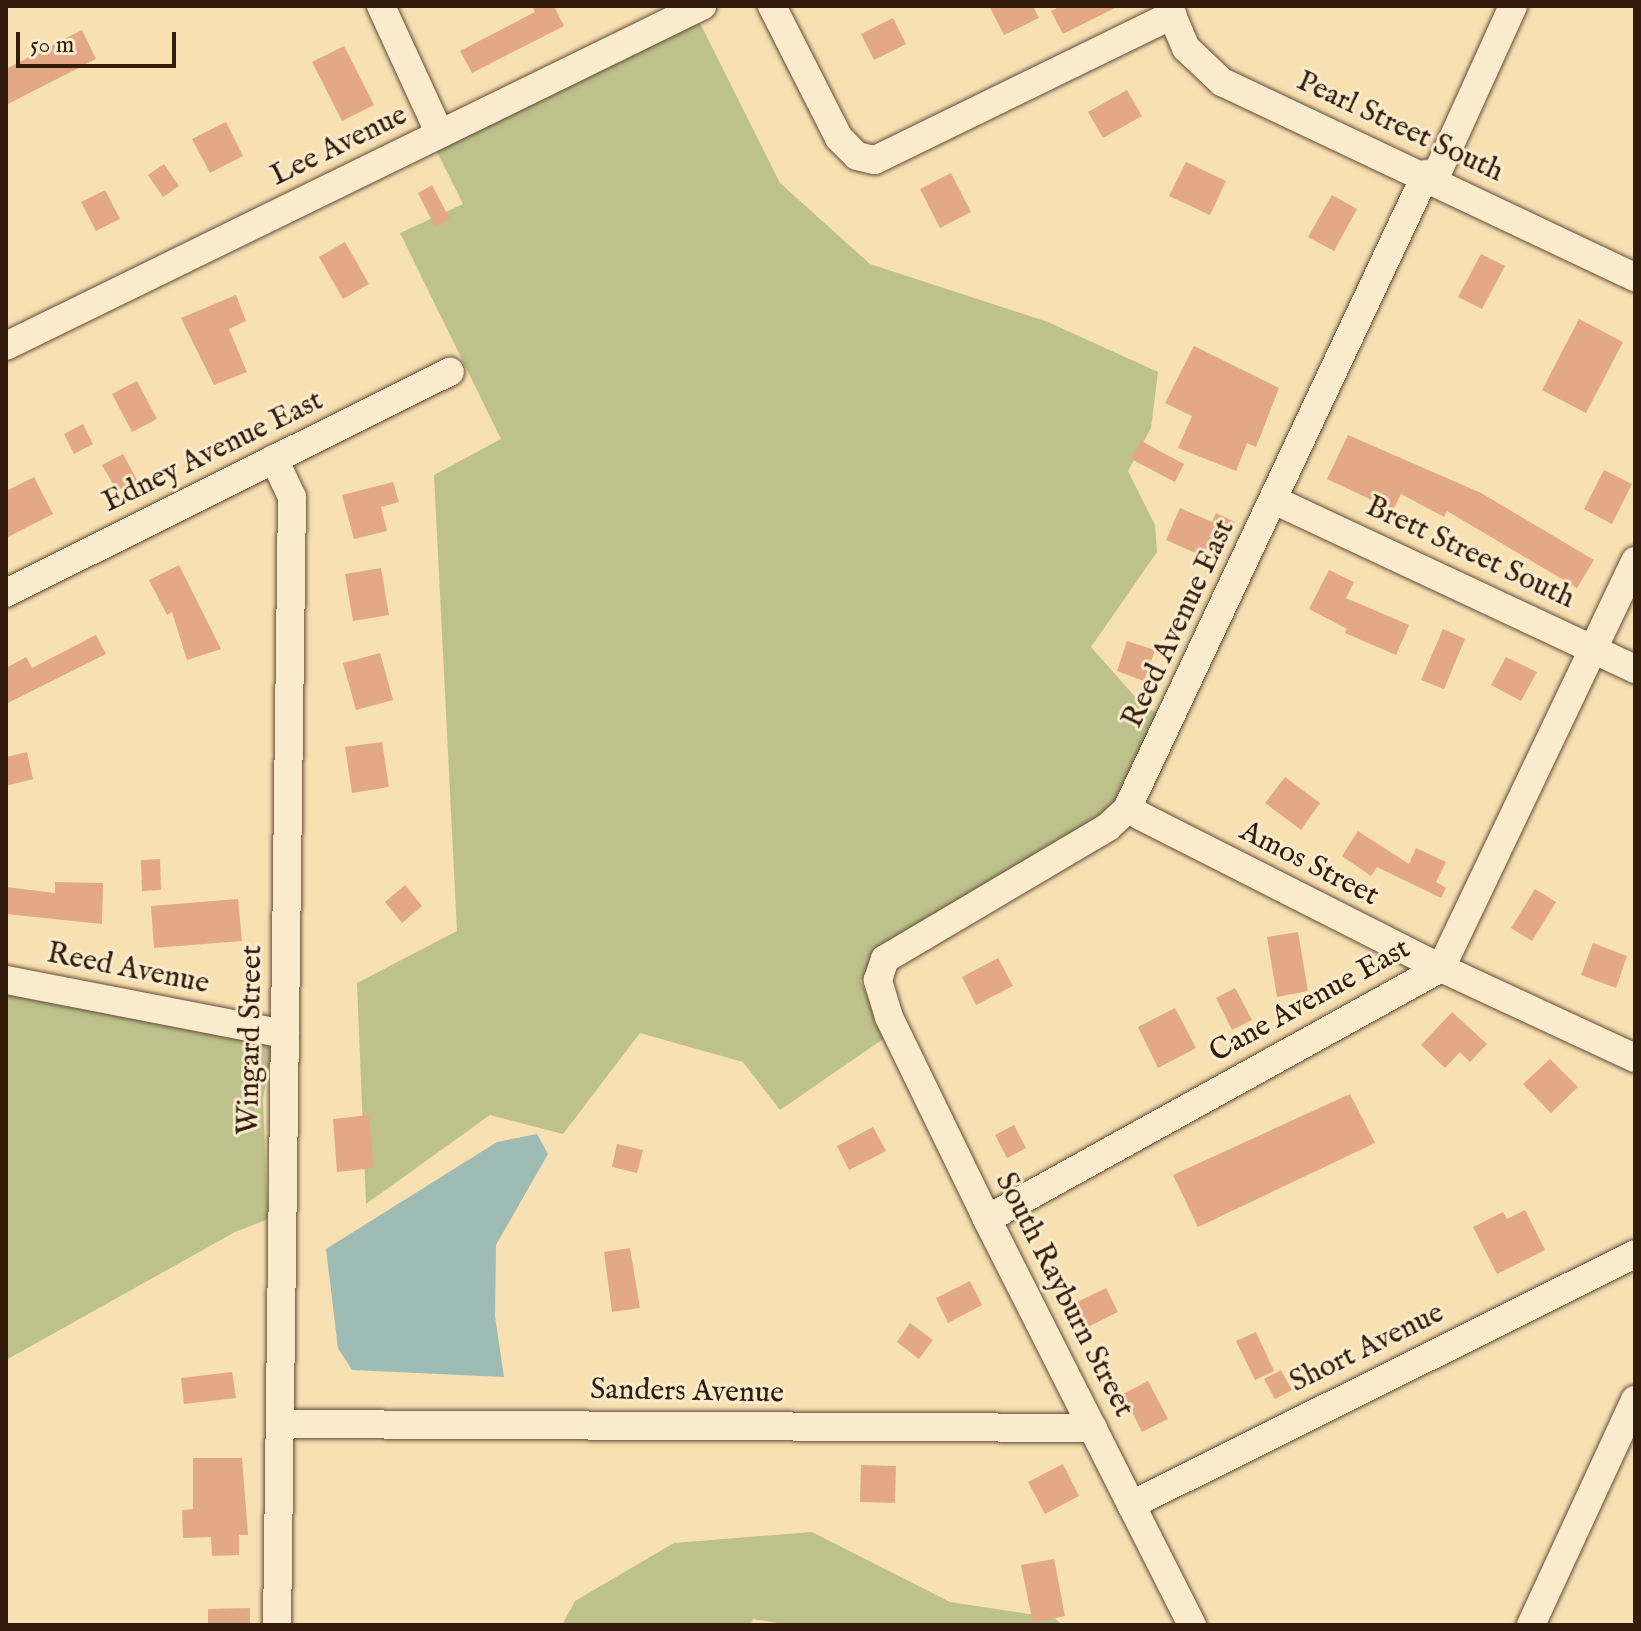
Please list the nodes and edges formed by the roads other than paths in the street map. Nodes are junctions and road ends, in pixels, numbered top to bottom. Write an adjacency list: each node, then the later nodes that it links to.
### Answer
1 (381, 6): 6 (street)
2 (702, 6): 6 (street, Lee Avenue)
3 (772, 6): 5 (street)
4 (1513, 6): 7 (street, Reed Avenue East)
5 (1172, 9): 7 (street, Pearl Street South)
6 (440, 134): 9 (street, Lee Avenue)
7 (1430, 176): 8 (street, Pearl Street South); 12 (street, Reed Avenue East)
8 (1635, 277)
9 (6, 346)
10 (450, 372): 11 (street, Edney Avenue East)
11 (274, 459): 14 (street, Edney Avenue East); 21 (street, Wingard Street)
12 (1274, 500): 15 (street, Brett Street South); 17 (street, Reed Avenue East)
13 (1635, 561): 15 (street, Cane Avenue East)
14 (6, 593)
15 (1592, 649): 16 (street, Brett Street South); 18 (street, Cane Avenue East)
16 (1635, 669)
17 (1127, 809): 18 (street, Amos Street); 20 (street, Reed Avenue East)
18 (1441, 968): 22 (street, Amos Street); 23 (street, Cane Avenue East)
19 (6, 980): 21 (street, Reed Avenue)
20 (880, 993): 23 (street, South Rayburn Street)
21 (285, 1034): 26 (street, Wingard Street)
22 (1635, 1058)
23 (987, 1219): 27 (street, South Rayburn Street)
24 (1635, 1254): 28 (street, Short Avenue)
25 (1635, 1400): 31 (street)
26 (280, 1424): 27 (street, Sanders Avenue); 29 (street, Wingard Street)
27 (1093, 1428): 28 (street, South Rayburn Street)
28 (1131, 1505): 30 (street, South Rayburn Street)
29 (277, 1625)
30 (1192, 1625)
31 (1531, 1625)

